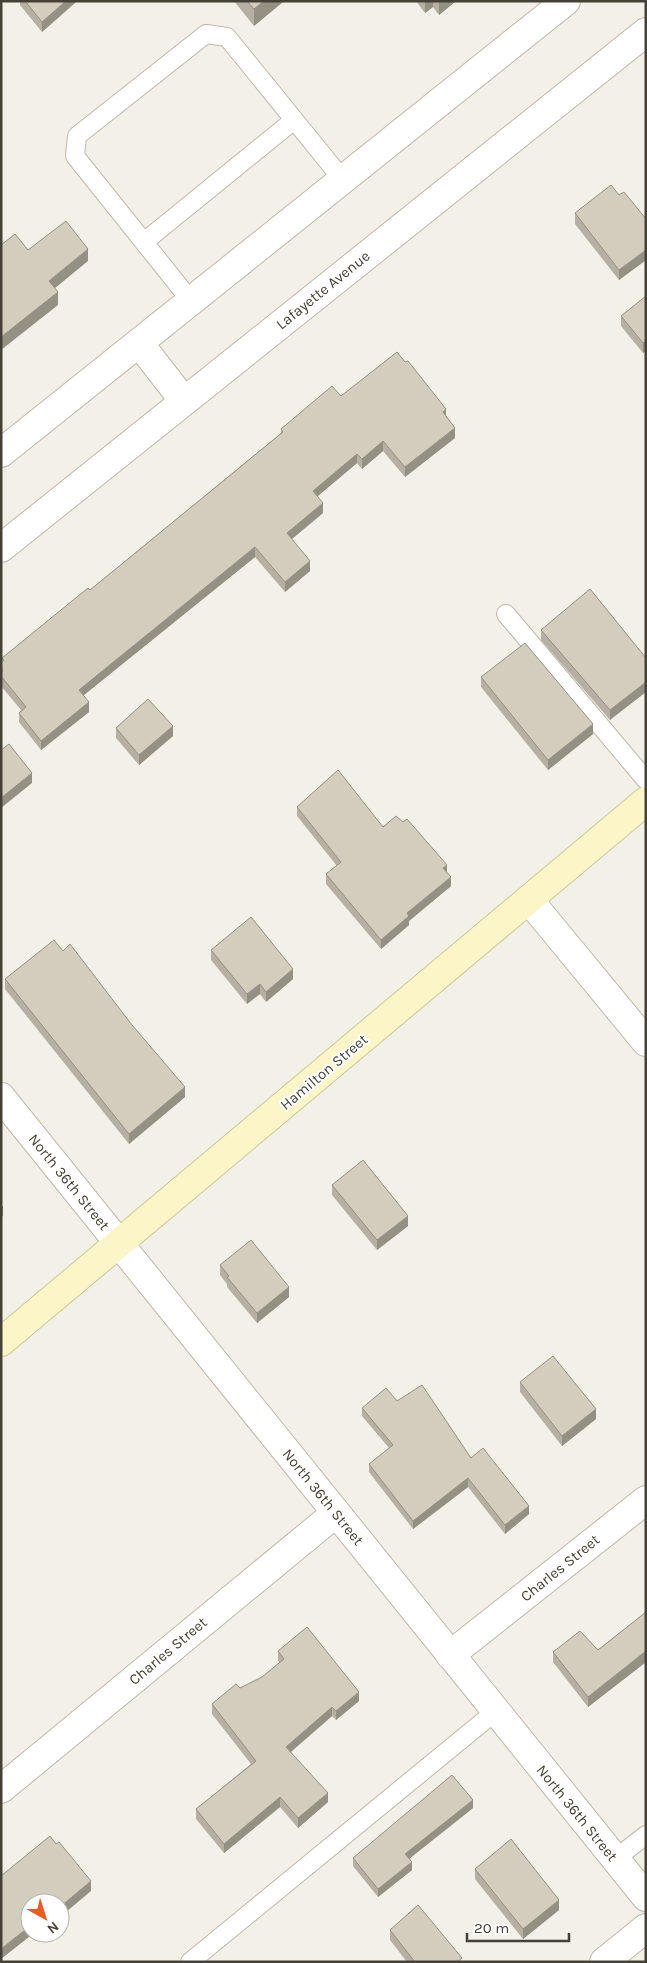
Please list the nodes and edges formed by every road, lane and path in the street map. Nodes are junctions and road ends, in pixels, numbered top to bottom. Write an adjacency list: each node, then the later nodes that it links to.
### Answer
1 (566, 1): 4 (street)
2 (646, 32): 8 (street, Lafayette Avenue)
3 (294, 120): 4 (lane); 5 (lane); 5 (lane)
4 (342, 180): 6 (street)
5 (144, 242): 6 (lane)
6 (191, 301): 7 (street)
7 (139, 343): 8 (street); 9 (street)
8 (184, 401): 10 (street, Lafayette Avenue)
9 (1, 453)
10 (1, 548)
11 (506, 614): 12 (lane)
12 (646, 780)
13 (646, 801): 14 (main road, Hamilton Street)
14 (529, 900): 15 (street); 17 (main road, Hamilton Street)
15 (646, 1042)
16 (1, 1097): 17 (street, North 36th Street)
17 (120, 1244): 18 (main road, Hamilton Street); 20 (street, North 36th Street)
18 (1, 1342)
19 (646, 1500): 21 (street, Charles Street)
20 (336, 1513): 21 (street, North 36th Street); 23 (street, Charles Street)
21 (450, 1655): 22 (street, North 36th Street)
22 (496, 1711): 25 (street, North 36th Street); 28 (lane)
23 (1, 1789)
24 (646, 1835): 25 (lane)
25 (615, 1860): 26 (street, North 36th Street)
26 (646, 1897)
27 (646, 1928): 29 (street)
28 (190, 1962)
29 (604, 1962)

